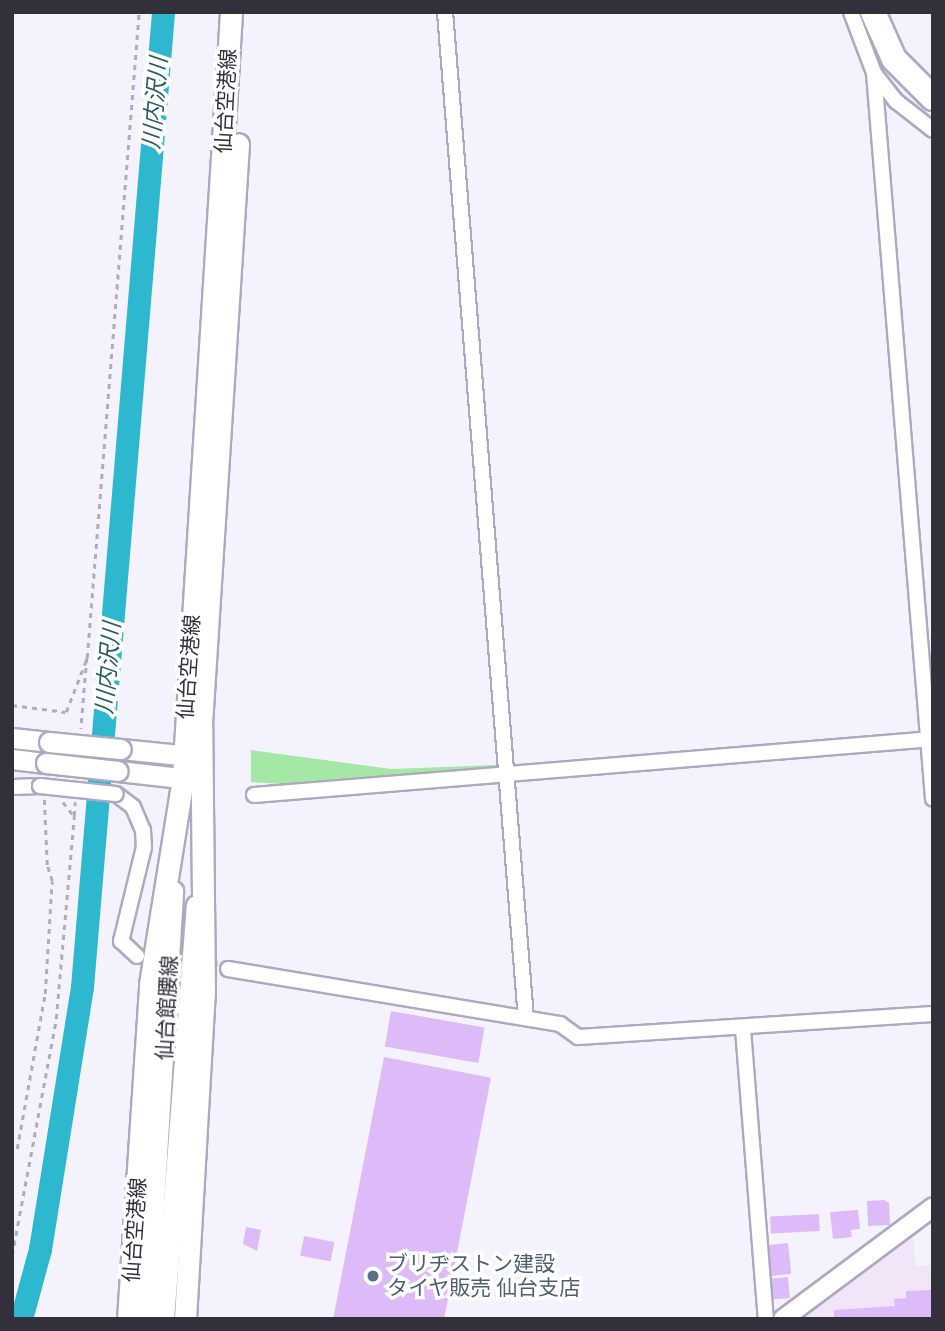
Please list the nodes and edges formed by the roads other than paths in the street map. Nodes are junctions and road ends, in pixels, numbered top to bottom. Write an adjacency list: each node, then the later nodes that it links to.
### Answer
1 (231, 12): 13 (main road, 仙台空港線)
2 (246, 12): 13 (main road, 仙台空港線)
3 (445, 12): 15 (street)
4 (851, 12): 7 (street)
5 (873, 12): 9 (highway)
6 (888, 12): 8 (highway)
7 (874, 73): 10 (street); 12 (street)
8 (933, 80)
9 (933, 98)
10 (933, 130)
11 (12, 738): 13 (main road, bridge)
12 (930, 740): 15 (street); 19 (street)
13 (192, 756): 16 (main road, 仙台空港線)
14 (12, 759): 16 (main road, bridge)
15 (506, 774): 18 (street); 25 (street)
16 (193, 779): 20 (main road, 仙台空港線); 21 (main road, 仙台空港線)
17 (12, 787): 22 (street, bridge)
18 (254, 795)
19 (933, 799)
20 (177, 823): 27 (main road, 仙台館腰線); 29 (main road, 仙台空港線)
21 (204, 825): 27 (main road, 仙台館腰線); 32 (main road, 仙台空港線)
22 (137, 956)
23 (228, 969): 25 (street)
24 (933, 1014): 26 (street)
25 (526, 1018): 26 (street)
26 (743, 1028): 33 (street)
27 (164, 1194): 30 (main road); 31 (main road)
28 (933, 1207): 34 (street)
29 (128, 1319)
30 (147, 1319)
31 (164, 1319)
32 (185, 1319)
33 (766, 1319)
34 (783, 1319)

